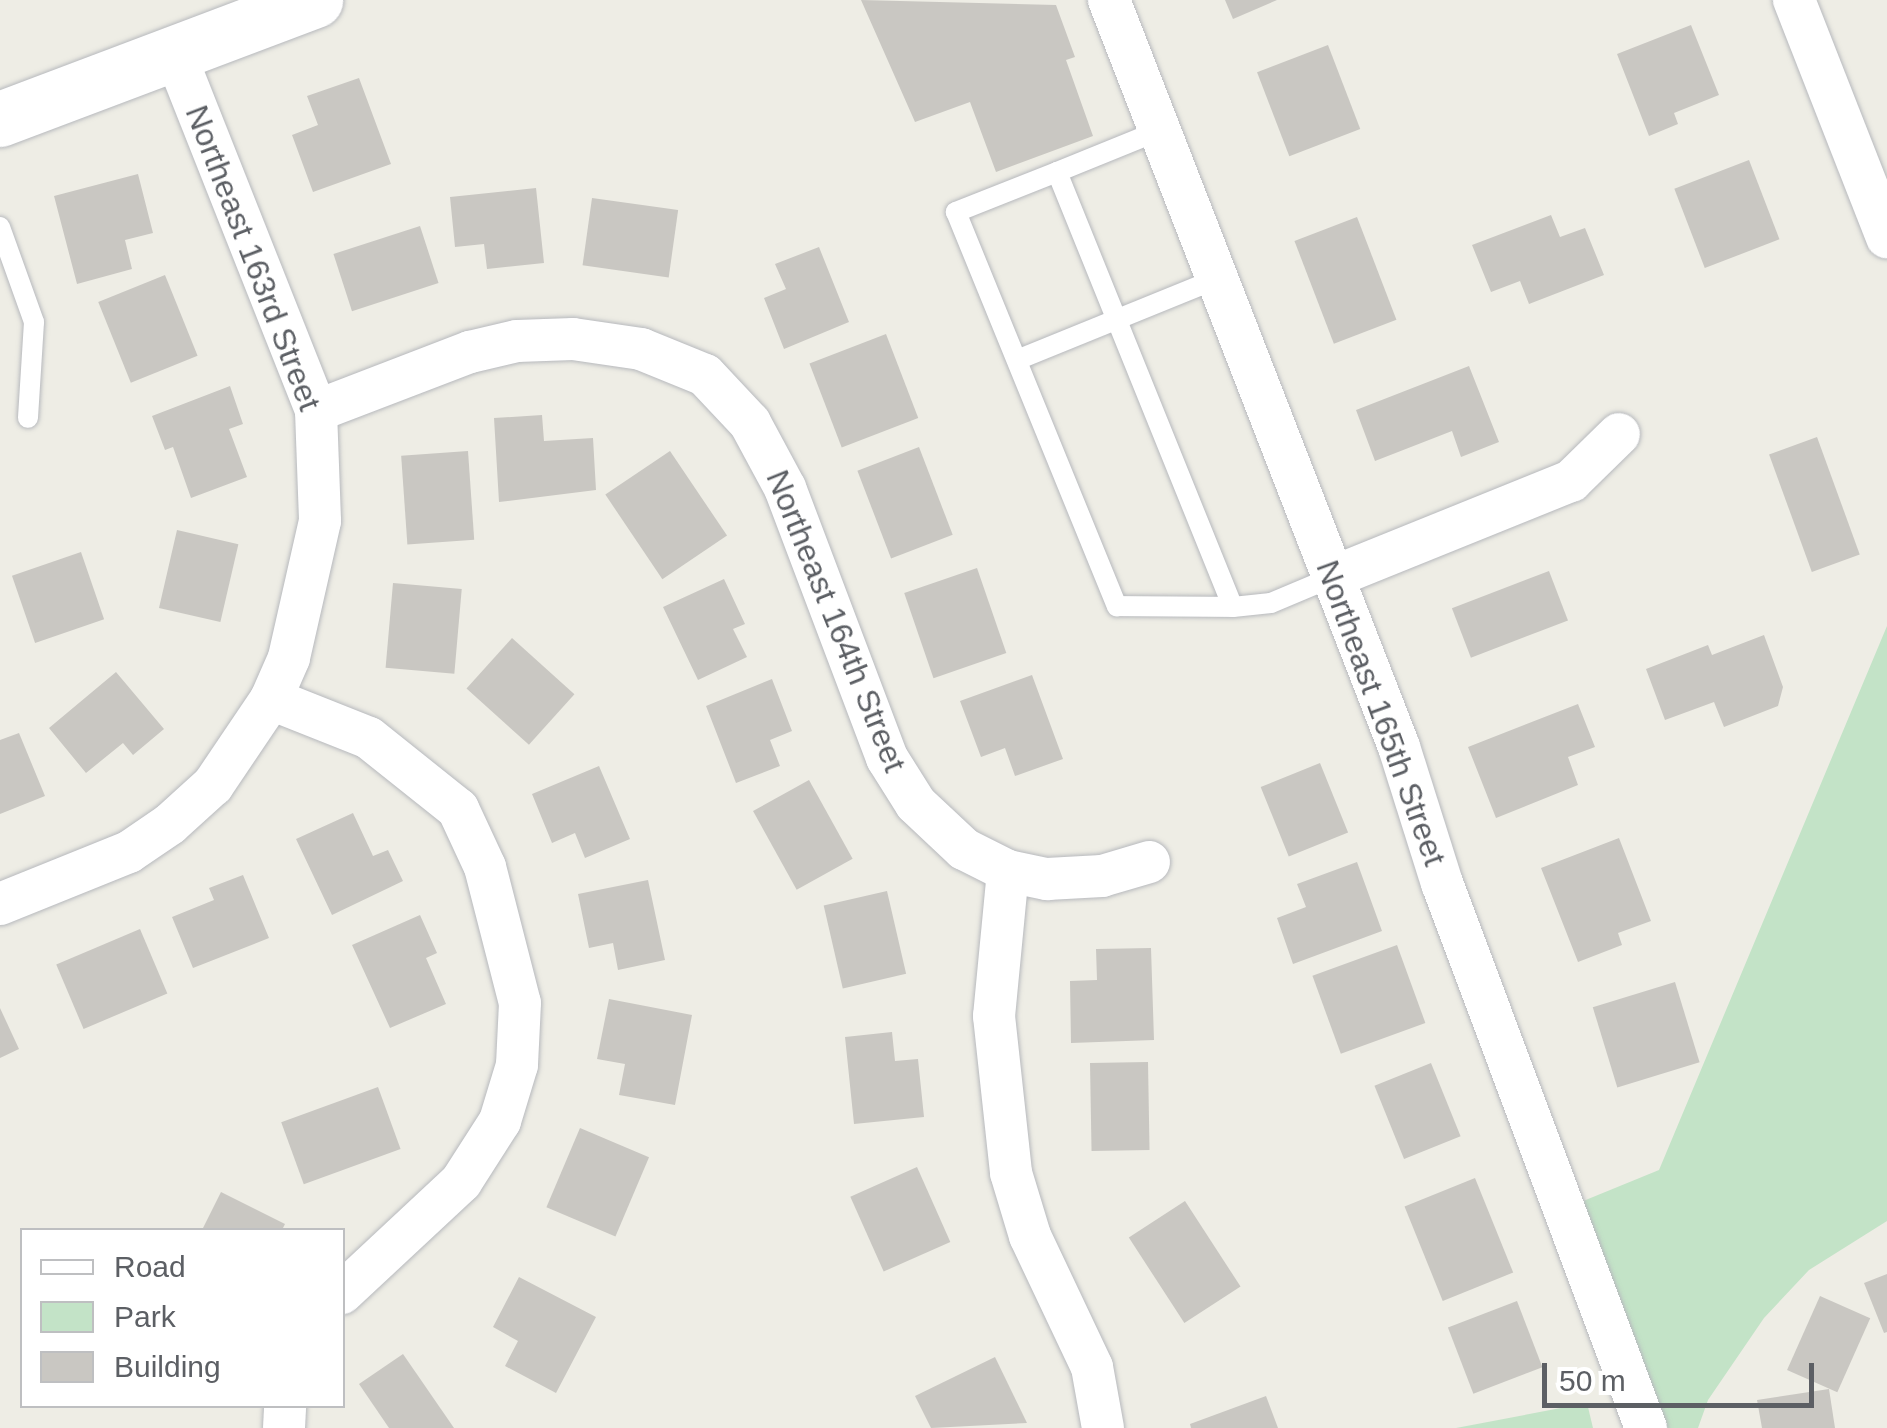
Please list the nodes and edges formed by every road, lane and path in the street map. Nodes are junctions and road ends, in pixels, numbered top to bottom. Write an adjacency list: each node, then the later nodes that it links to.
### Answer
1 (315, 0): 4 (main road)
2 (1109, 0): 6 (street, Northeast 165th Street)
3 (1794, 0): 9 (street)
4 (174, 54): 5 (main road); 13 (street, Northeast 163rd Street)
5 (0, 119)
6 (1158, 131): 7 (lane); 10 (street, Northeast 165th Street)
7 (1057, 172): 11 (lane); 12 (lane)
8 (0, 227): 14 (lane)
9 (1887, 237)
10 (1216, 280): 11 (lane); 16 (street, Northeast 165th Street)
11 (1117, 321): 12 (lane); 17 (lane)
12 (1017, 360): 17 (lane)
13 (316, 412): 18 (street, Northeast 163rd Street); 20 (street, Northeast 164th Street)
14 (28, 418)
15 (1619, 434): 16 (street)
16 (1333, 577): 17 (lane); 24 (street, Northeast 165th Street)
17 (1233, 607)
18 (270, 699): 21 (street, Northeast 163rd Street); 22 (street)
19 (1149, 862): 20 (street, Northeast 164th Street)
20 (1008, 871): 23 (street)
21 (0, 904)
22 (345, 1290)
23 (1103, 1428)
24 (1646, 1428)

